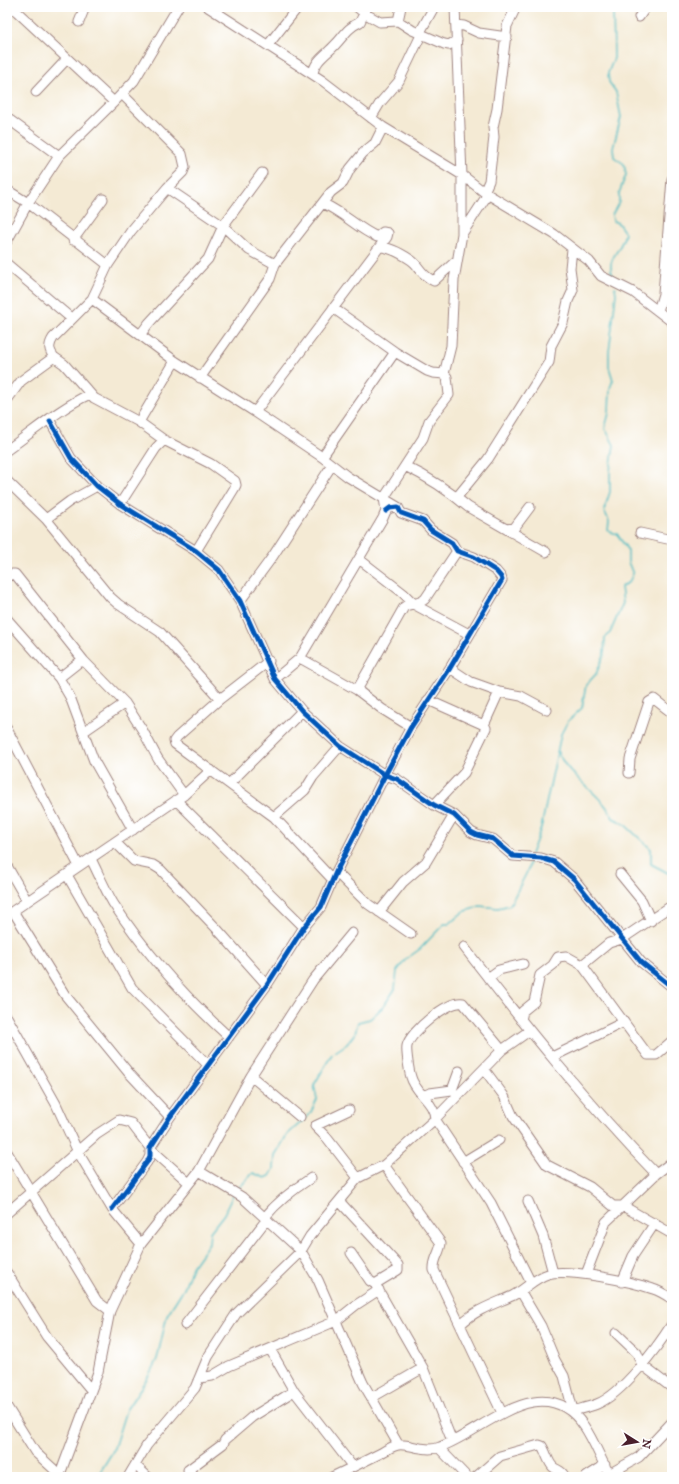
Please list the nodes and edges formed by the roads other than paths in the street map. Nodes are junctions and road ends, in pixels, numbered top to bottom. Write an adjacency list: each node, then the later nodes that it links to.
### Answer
1 (85, 7): 15 (street)
2 (178, 7): 24 (street)
3 (208, 7): 12 (street)
4 (298, 7): 20 (street)
5 (401, 7): 14 (street)
6 (434, 7): 17 (street)
7 (455, 7): 16 (street)
8 (516, 7): 18 (street)
9 (646, 7): 13 (street)
10 (17, 9): 21 (street)
11 (362, 9): 14 (street); 22 (street)
12 (216, 10): 20 (street)
13 (640, 17)
14 (398, 21): 17 (street)
15 (79, 22)
16 (456, 25): 18 (street); 19 (street)
17 (420, 34): 19 (street); 27 (street)
18 (507, 37): 35 (street)
19 (457, 40): 31 (street)
20 (268, 45): 22 (street)
21 (67, 58): 23 (street); 25 (street)
22 (313, 74): 27 (street)
23 (36, 92)
24 (122, 94): 25 (street); 33 (street)
25 (114, 102): 29 (street)
26 (7, 118): 29 (street)
27 (371, 118): 28 (street)
28 (383, 127): 31 (street); 39 (street)
29 (59, 156): 38 (street)
30 (262, 173): 40 (street)
31 (462, 175): 35 (street); 41 (street)
32 (672, 179): 36 (street)
33 (167, 188): 40 (street); 49 (street)
34 (7, 190): 38 (street)
35 (486, 193): 41 (street); 45 (street)
36 (671, 198): 50 (street)
37 (103, 199): 42 (street)
38 (28, 203): 42 (street); 43 (street)
39 (324, 204): 44 (street); 48 (street)
40 (223, 226): 48 (street); 57 (street)
41 (462, 234): 46 (street)
42 (73, 240): 49 (street)
43 (7, 242)
44 (380, 247): 46 (street); 53 (street)
45 (572, 249): 54 (street); 75 (street)
46 (457, 260): 61 (street)
47 (7, 264): 55 (street)
48 (275, 264): 62 (street)
49 (108, 265): 51 (street)
50 (663, 294): 52 (street); 54 (street)
51 (92, 299): 55 (street); 57 (street)
52 (672, 300)
53 (333, 308): 58 (street); 65 (street)
54 (658, 311): 56 (street)
55 (72, 319): 59 (street)
56 (672, 322)
57 (140, 335): 60 (street)
58 (396, 352): 61 (street); 70 (street)
59 (54, 357): 63 (street); 64 (street)
60 (175, 361): 62 (street); 67 (street)
61 (444, 374): 72 (street)
62 (200, 378): 65 (street)
63 (90, 394): 66 (street); 67 (street)
64 (7, 400)
65 (255, 412): 70 (street)
66 (50, 421): 69 (street); 74 (street)
67 (139, 422): 68 (street)
68 (164, 440): 77 (street); 85 (street)
69 (7, 450)
70 (322, 457): 71 (street)
71 (332, 465): 76 (street); 90 (street)
72 (405, 466): 75 (street); 76 (street)
73 (7, 481): 81 (street)
74 (97, 486): 77 (street); 81 (street)
75 (457, 497): 82 (street)
76 (384, 498): 78 (street); 80 (street)
77 (120, 504): 85 (street)
78 (398, 506): 80 (street); 86 (street)
79 (530, 507): 82 (street)
80 (386, 511): 88 (street)
81 (46, 519): 102 (street)
82 (507, 529): 87 (street)
83 (640, 533): 84 (street)
84 (672, 540)
85 (196, 551): 90 (street)
86 (456, 551): 91 (street); 93 (street)
87 (546, 552)
88 (359, 559): 91 (street); 94 (street)
89 (7, 577): 95 (street)
90 (240, 601): 96 (street)
91 (415, 605): 93 (street); 100 (street)
92 (7, 619): 98 (street)
93 (469, 634): 97 (street)
94 (300, 658): 99 (street); 100 (street)
95 (80, 660): 98 (street); 104 (street)
96 (268, 661): 99 (street); 102 (street)
97 (450, 668): 101 (street); 103 (street)
98 (59, 678): 111 (street)
99 (275, 679): 106 (street)
100 (357, 690): 109 (street)
101 (499, 692): 105 (street); 108 (street)
102 (220, 699): 113 (street)
103 (428, 700): 108 (street); 109 (street)
104 (125, 703): 111 (street); 117 (street)
105 (547, 710)
106 (302, 711): 112 (street); 116 (street)
107 (672, 713): 114 (street)
108 (484, 725): 118 (street)
109 (411, 727): 115 (street)
110 (7, 729): 125 (street)
111 (83, 732): 121 (street)
112 (340, 746): 115 (street); 120 (street)
113 (211, 770): 116 (street); 117 (street)
114 (629, 773)
115 (385, 775): 118 (street); 128 (street)
116 (230, 783): 120 (street)
117 (180, 798): 121 (street); 134 (street)
118 (434, 805): 119 (street)
119 (454, 815): 131 (street); 137 (street)
120 (274, 817): 128 (street)
121 (133, 830): 122 (street)
122 (116, 842): 123 (street); 143 (street)
123 (91, 859): 125 (street); 149 (street)
124 (7, 866): 129 (street)
125 (79, 866): 127 (street)
126 (620, 874): 133 (street)
127 (67, 875): 129 (street); 153 (street)
128 (335, 876): 131 (street); 134 (street)
129 (27, 901): 132 (street)
130 (668, 908): 133 (street)
131 (379, 912): 136 (street)
132 (10, 913): 159 (street)
133 (651, 921): 137 (street)
134 (304, 927): 143 (street)
135 (352, 932): 156 (street)
136 (411, 934)
137 (622, 939): 140 (street); 141 (street)
138 (464, 947): 142 (street)
139 (523, 964): 142 (street)
140 (582, 965): 146 (street); 147 (street)
141 (668, 976): 144 (street)
142 (488, 978): 146 (street)
143 (267, 985): 149 (street)
144 (672, 986)
145 (7, 1017): 165 (street)
146 (521, 1020): 148 (street)
147 (624, 1022): 150 (street); 152 (street)
148 (529, 1031): 151 (street); 152 (street)
149 (229, 1037): 153 (street)
150 (672, 1041)
151 (502, 1050): 154 (street); 157 (street)
152 (552, 1057): 170 (street)
153 (208, 1065): 159 (street)
154 (484, 1069): 161 (street); 177 (street)
155 (459, 1071): 157 (street)
156 (251, 1076): 160 (street); 169 (street)
157 (423, 1096): 161 (street)
158 (349, 1110): 172 (street)
159 (170, 1117): 163 (street)
160 (300, 1118)
161 (435, 1118): 166 (street); 168 (street)
162 (499, 1140): 166 (street)
163 (150, 1148): 165 (street); 173 (street); 178 (street)
164 (7, 1152): 174 (street)
165 (78, 1152): 174 (street); 178 (street)
166 (463, 1162): 190 (street)
167 (672, 1162): 170 (street)
168 (384, 1165): 172 (street); 196 (street)
169 (199, 1171): 173 (street); 180 (street)
170 (656, 1174): 177 (street)
171 (311, 1178): 180 (street)
172 (358, 1178): 176 (street)
173 (189, 1183): 183 (street)
174 (30, 1193): 179 (street); 194 (street)
175 (528, 1201): 187 (street)
176 (340, 1202): 184 (street); 191 (street)
177 (623, 1206): 181 (street); 188 (street)
178 (112, 1209): 183 (street)
179 (7, 1214)
180 (266, 1218): 184 (street); 198 (street)
181 (655, 1223): 182 (street); 189 (street)
182 (672, 1234)
183 (140, 1244): 194 (street)
184 (300, 1251): 195 (street); 203 (street)
185 (351, 1253): 191 (street)
186 (7, 1273): 205 (street)
187 (553, 1273): 188 (street); 190 (street)
188 (586, 1274): 189 (street)
189 (622, 1282): 193 (street)
190 (531, 1283): 192 (street)
191 (377, 1287): 195 (street); 202 (street)
192 (521, 1292): 196 (street); 210 (street)
193 (672, 1299)
194 (110, 1311): 205 (street)
195 (336, 1321): 200 (street); 207 (street)
196 (461, 1324): 209 (street)
197 (672, 1324): 201 (street)
198 (185, 1325)
199 (616, 1333): 201 (street)
200 (270, 1349): 203 (street); 206 (street)
201 (642, 1365): 204 (street); 210 (street)
202 (423, 1368): 207 (street); 212 (street)
203 (200, 1378): 215 (street)
204 (672, 1388)
205 (91, 1390): 218 (street)
206 (294, 1391): 216 (street); 221 (street)
207 (371, 1398): 213 (street)
208 (7, 1407): 218 (street)
209 (502, 1413): 210 (street); 212 (street)
210 (573, 1413): 217 (street)
211 (672, 1422): 217 (street)
212 (452, 1441): 214 (street)
213 (398, 1444): 214 (street); 216 (street)
214 (439, 1448): 223 (street)
215 (135, 1465): 219 (street); 220 (street)
216 (353, 1467): 222 (street)
217 (608, 1472): 226 (street)
218 (59, 1476)
219 (128, 1477)
220 (148, 1477)
221 (194, 1477)
222 (332, 1477)
223 (467, 1477)
224 (476, 1477): 225 (street)
225 (565, 1477)
226 (586, 1477)

